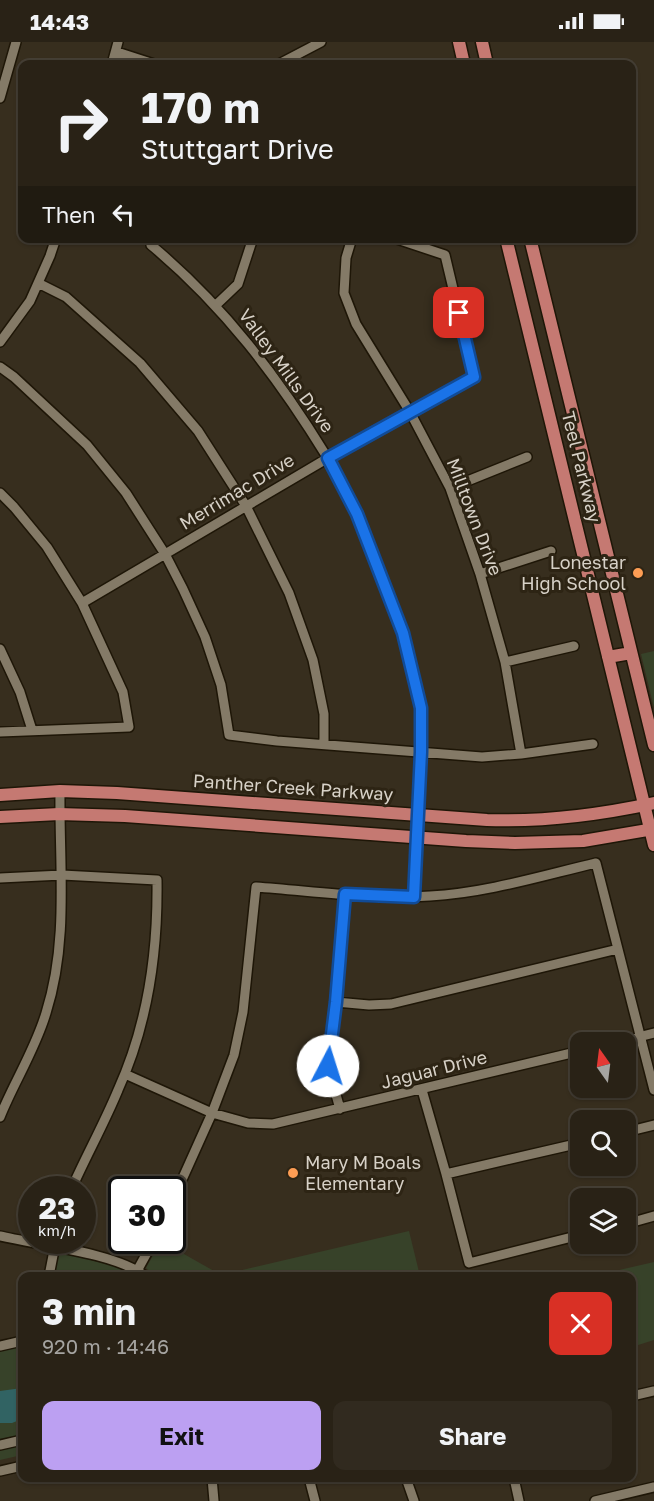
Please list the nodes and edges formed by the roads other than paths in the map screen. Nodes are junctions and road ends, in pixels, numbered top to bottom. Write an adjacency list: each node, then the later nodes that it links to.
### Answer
1 (16, 42): 10 (street)
2 (321, 42): 7 (street)
3 (459, 42): 8 (main road)
4 (482, 42): 9 (main road)
5 (117, 47): 6 (street)
6 (145, 60)
7 (287, 60)
8 (463, 60)
9 (486, 60)
10 (0, 98)
11 (54, 243): 18 (street)
12 (153, 243): 19 (street, Valley Mills Drive)
13 (251, 243): 19 (street)
14 (350, 243): 22 (street, Milltown Drive)
15 (409, 243): 22 (street, Merrimac Drive)
16 (507, 243): 29 (main road, Teel Parkway)
17 (531, 243): 27 (main road, Teel Parkway)
18 (39, 283): 20 (street); 28 (street)
19 (216, 305): 24 (street, Valley Mills Drive)
20 (0, 342)
21 (0, 367): 31 (street)
22 (410, 412): 24 (street, Merrimac Drive); 25 (street, Milltown Drive)
23 (527, 457): 25 (street)
24 (328, 458): 28 (street, Merrimac Drive); 44 (street, Valley Mills Drive)
25 (450, 488): 32 (street, Milltown Drive)
26 (0, 493): 33 (street)
27 (594, 503): 29 (main road); 36 (main road, Teel Parkway)
28 (246, 506): 31 (street, Merrimac Drive); 41 (street)
29 (572, 509): 37 (main road, Teel Parkway)
30 (551, 551): 32 (street)
31 (165, 554): 33 (street, Merrimac Drive); 41 (street)
32 (480, 574): 38 (street, Milltown Drive)
33 (82, 603): 39 (street)
34 (574, 646): 38 (street)
35 (0, 649): 39 (street)
36 (631, 652): 37 (main road); 43 (main road, Teel Parkway)
37 (608, 657): 48 (main road, Teel Parkway)
38 (505, 662): 45 (street, Milltown Drive)
39 (32, 730): 40 (street)
40 (0, 732)
41 (324, 744): 44 (street)
42 (593, 744): 45 (street)
43 (654, 745)
44 (421, 752): 45 (street); 50 (street, Valley Mills Drive)
45 (521, 754)
46 (60, 791): 47 (main road, Panther Creek Parkway); 49 (street); 50 (main road, Panther Creek Parkway)
47 (0, 795)
48 (649, 804): 50 (main road, Panther Creek Parkway); 52 (main road, Teel Parkway)
49 (59, 814): 51 (main road); 53 (main road); 55 (street)
50 (417, 815): 53 (street, Valley Mills Drive)
51 (0, 817)
52 (652, 829): 53 (main road); 54 (main road, Teel Parkway)
53 (416, 838): 58 (street, Valley Mills Drive)
54 (654, 845)
55 (62, 875): 56 (street); 65 (street); 70 (street)
56 (0, 878)
57 (345, 894): 58 (street); 60 (street); 69 (street)
58 (414, 897): 59 (street)
59 (618, 950): 60 (street); 62 (street)
60 (336, 1002): 68 (street)
61 (654, 1033): 62 (street)
62 (640, 1037): 63 (street); 67 (street)
63 (636, 1038)
64 (570, 1054): 66 (street, Jaguar Drive)
65 (125, 1074): 69 (street, Jaguar Drive); 75 (street)
66 (422, 1090): 68 (street, Jaguar Drive); 74 (street)
67 (654, 1090)
68 (340, 1109): 69 (street, Jaguar Drive)
69 (212, 1113): 76 (street)
70 (0, 1117)
71 (654, 1125): 72 (street)
72 (636, 1130)
73 (570, 1145): 74 (street)
74 (446, 1174): 80 (street)
75 (78, 1176)
76 (184, 1176)
77 (654, 1216): 78 (street)
78 (636, 1221)
79 (0, 1236): 81 (street)
80 (570, 1238)
81 (18, 1239)
82 (54, 1254): 85 (street)
83 (90, 1254): 86 (street)
84 (149, 1254): 87 (street)
85 (50, 1272)
86 (137, 1272)
87 (142, 1272)
88 (18, 1342): 89 (street)
89 (0, 1346)
90 (654, 1391): 91 (street)
91 (636, 1395)
92 (18, 1441): 93 (street)
93 (0, 1445)
94 (18, 1467): 95 (street)
95 (0, 1471)
96 (212, 1482): 101 (street)
97 (310, 1482): 102 (street)
98 (407, 1482): 103 (street)
99 (515, 1482): 104 (street)
100 (654, 1487): 105 (street)
101 (214, 1501)
102 (315, 1501)
103 (414, 1501)
104 (519, 1501)
105 (595, 1501)

